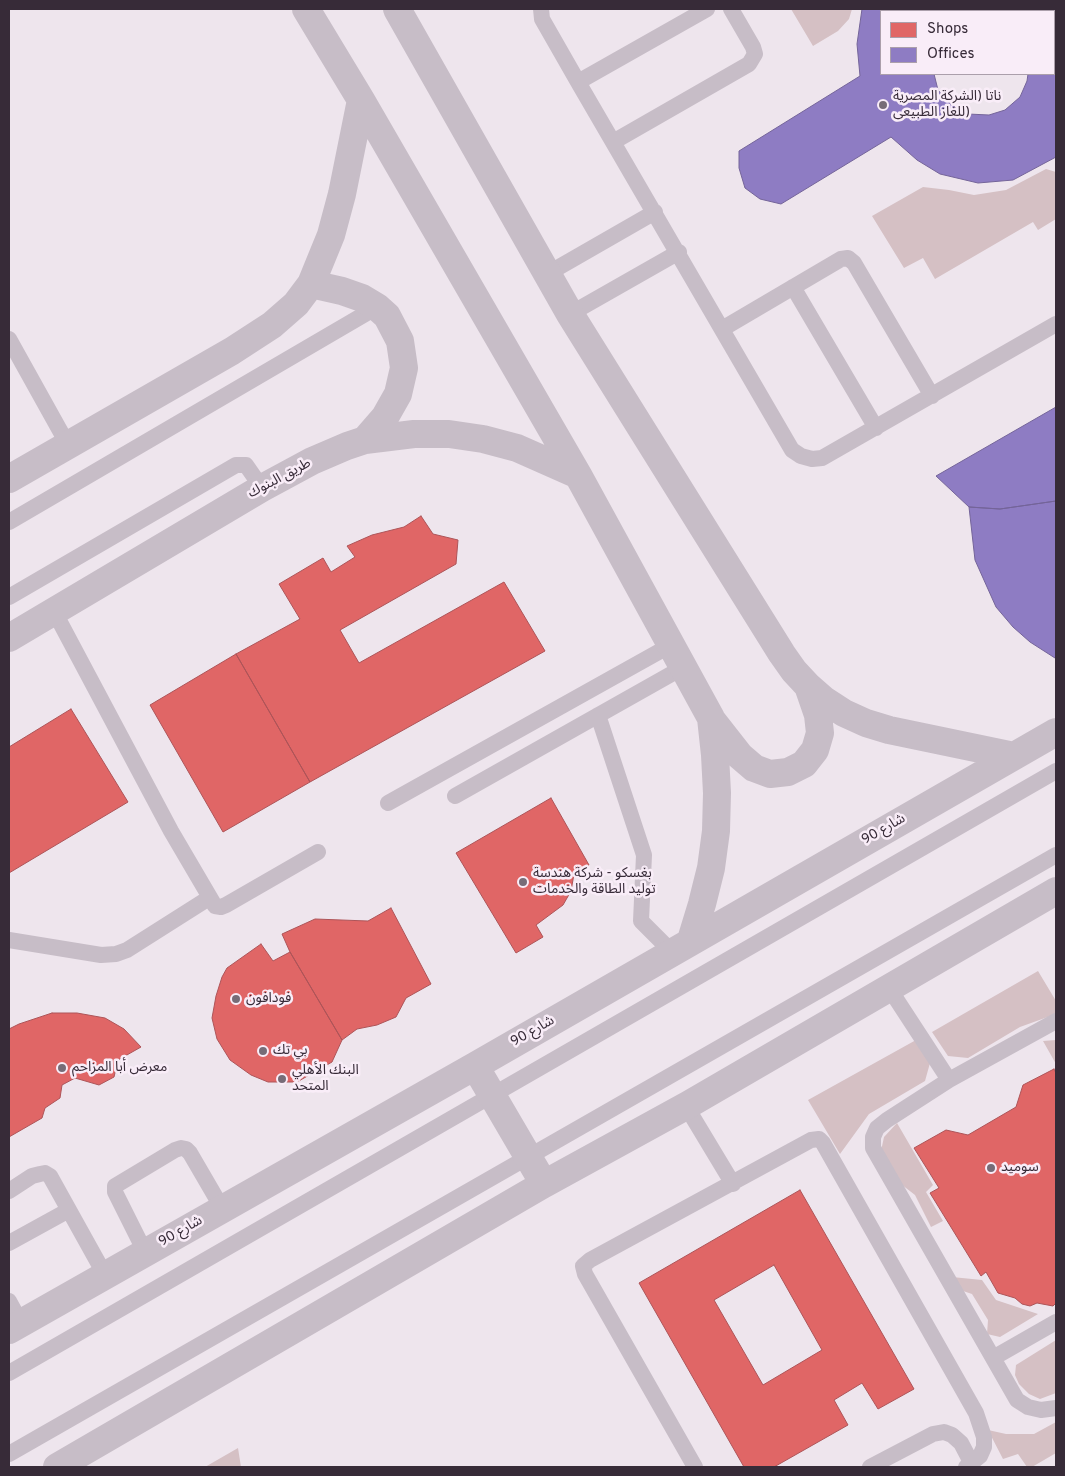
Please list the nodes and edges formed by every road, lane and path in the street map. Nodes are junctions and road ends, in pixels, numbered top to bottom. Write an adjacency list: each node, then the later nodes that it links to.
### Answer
1 (306, 9): 7 (street)
2 (397, 9): 11 (street)
3 (541, 9): 6 (lane)
4 (707, 9): 6 (lane)
5 (731, 9): 8 (lane)
6 (578, 82): 8 (lane)
7 (361, 100): 12 (street); 23 (street)
8 (613, 142): 9 (lane)
9 (655, 212): 10 (lane); 11 (lane)
10 (678, 252): 15 (lane); 17 (lane)
11 (547, 274): 15 (street)
12 (311, 284): 14 (street); 22 (street)
13 (793, 287): 17 (lane); 19 (lane); 20 (lane)
14 (377, 307): 21 (street); 26 (lane)
15 (570, 314): 31 (street)
16 (1056, 324): 19 (lane)
17 (722, 329): 20 (lane)
18 (9, 339): 22 (lane)
19 (932, 396): 20 (lane)
20 (876, 428)
21 (366, 440): 23 (street, طريق البنوك); 25 (street, طريق البنوك)
22 (68, 445): 24 (street)
23 (578, 475): 30 (street)
24 (9, 479)
25 (262, 488): 27 (lane); 28 (street, طريق البنوك)
26 (9, 522)
27 (9, 597)
28 (54, 611): 29 (street, طريق البنوك); 42 (lane)
29 (9, 638)
30 (676, 656): 32 (lane); 33 (street); 38 (lane)
31 (808, 686): 33 (street); 35 (street)
32 (598, 715): 37 (lane); 44 (lane)
33 (710, 718): 44 (street)
34 (1056, 732): 35 (street, شارع 90)
35 (1014, 756): 44 (street, شارع 90)
36 (1056, 771): 49 (lane)
37 (455, 796)
38 (388, 803)
39 (318, 852): 42 (lane)
40 (1056, 855): 51 (lane)
41 (1056, 891): 45 (street)
42 (209, 898): 43 (lane)
43 (9, 940)
44 (681, 946): 47 (street, شارع 90)
45 (889, 988): 48 (lane); 50 (street)
46 (1056, 1021): 48 (lane)
47 (474, 1066): 49 (street); 55 (street, شارع 90)
48 (949, 1080): 62 (lane)
49 (492, 1095): 51 (street); 63 (lane)
50 (686, 1106): 52 (street); 53 (lane)
51 (528, 1157): 52 (street); 65 (lane)
52 (544, 1184): 67 (street)
53 (733, 1184): 66 (lane); 68 (lane)
54 (9, 1191): 56 (lane)
55 (222, 1208): 58 (street, شارع 90); 58 (lane)
56 (69, 1210): 57 (lane); 59 (lane)
57 (9, 1243)
58 (145, 1252): 59 (street, شارع 90)
59 (105, 1275): 60 (street, شارع 90)
60 (13, 1318)
61 (1056, 1322): 62 (lane)
62 (993, 1358): 64 (lane)
63 (9, 1373)
64 (1056, 1408)
65 (9, 1454)
66 (969, 1465): 69 (lane)
67 (57, 1467)
68 (695, 1467)
69 (870, 1467)

